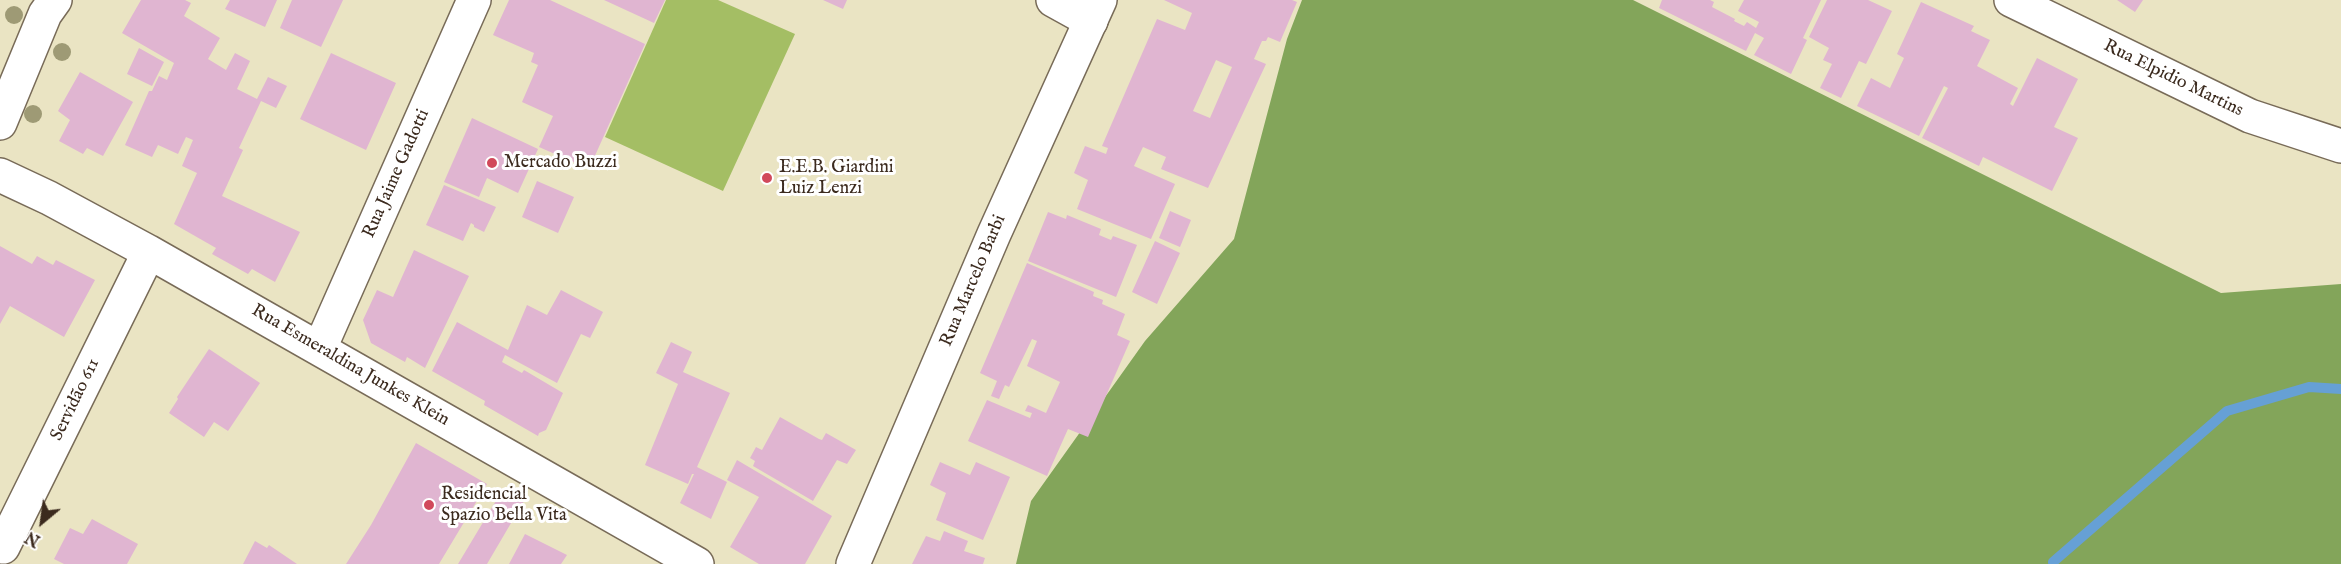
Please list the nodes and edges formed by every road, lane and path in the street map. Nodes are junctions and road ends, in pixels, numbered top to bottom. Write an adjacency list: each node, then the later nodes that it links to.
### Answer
1 (55, 0): 6 (street)
2 (474, 0): 10 (street, Rua Jaime Gadotti)
3 (1053, 0): 5 (street)
4 (2011, 0): 7 (street, Rua Elpidio Martins)
5 (1095, 10): 13 (street, Rua Marcelo Barbi)
6 (0, 123)
7 (2341, 146)
8 (0, 175): 9 (street, Rua Esmeraldina Junkes Klein)
9 (149, 252): 10 (street, Rua Esmeraldina Junkes Klein); 11 (street, Servidão 611)
10 (320, 348): 12 (street, Rua Esmeraldina Junkes Klein)
11 (3, 548)
12 (697, 564)
13 (853, 564)

